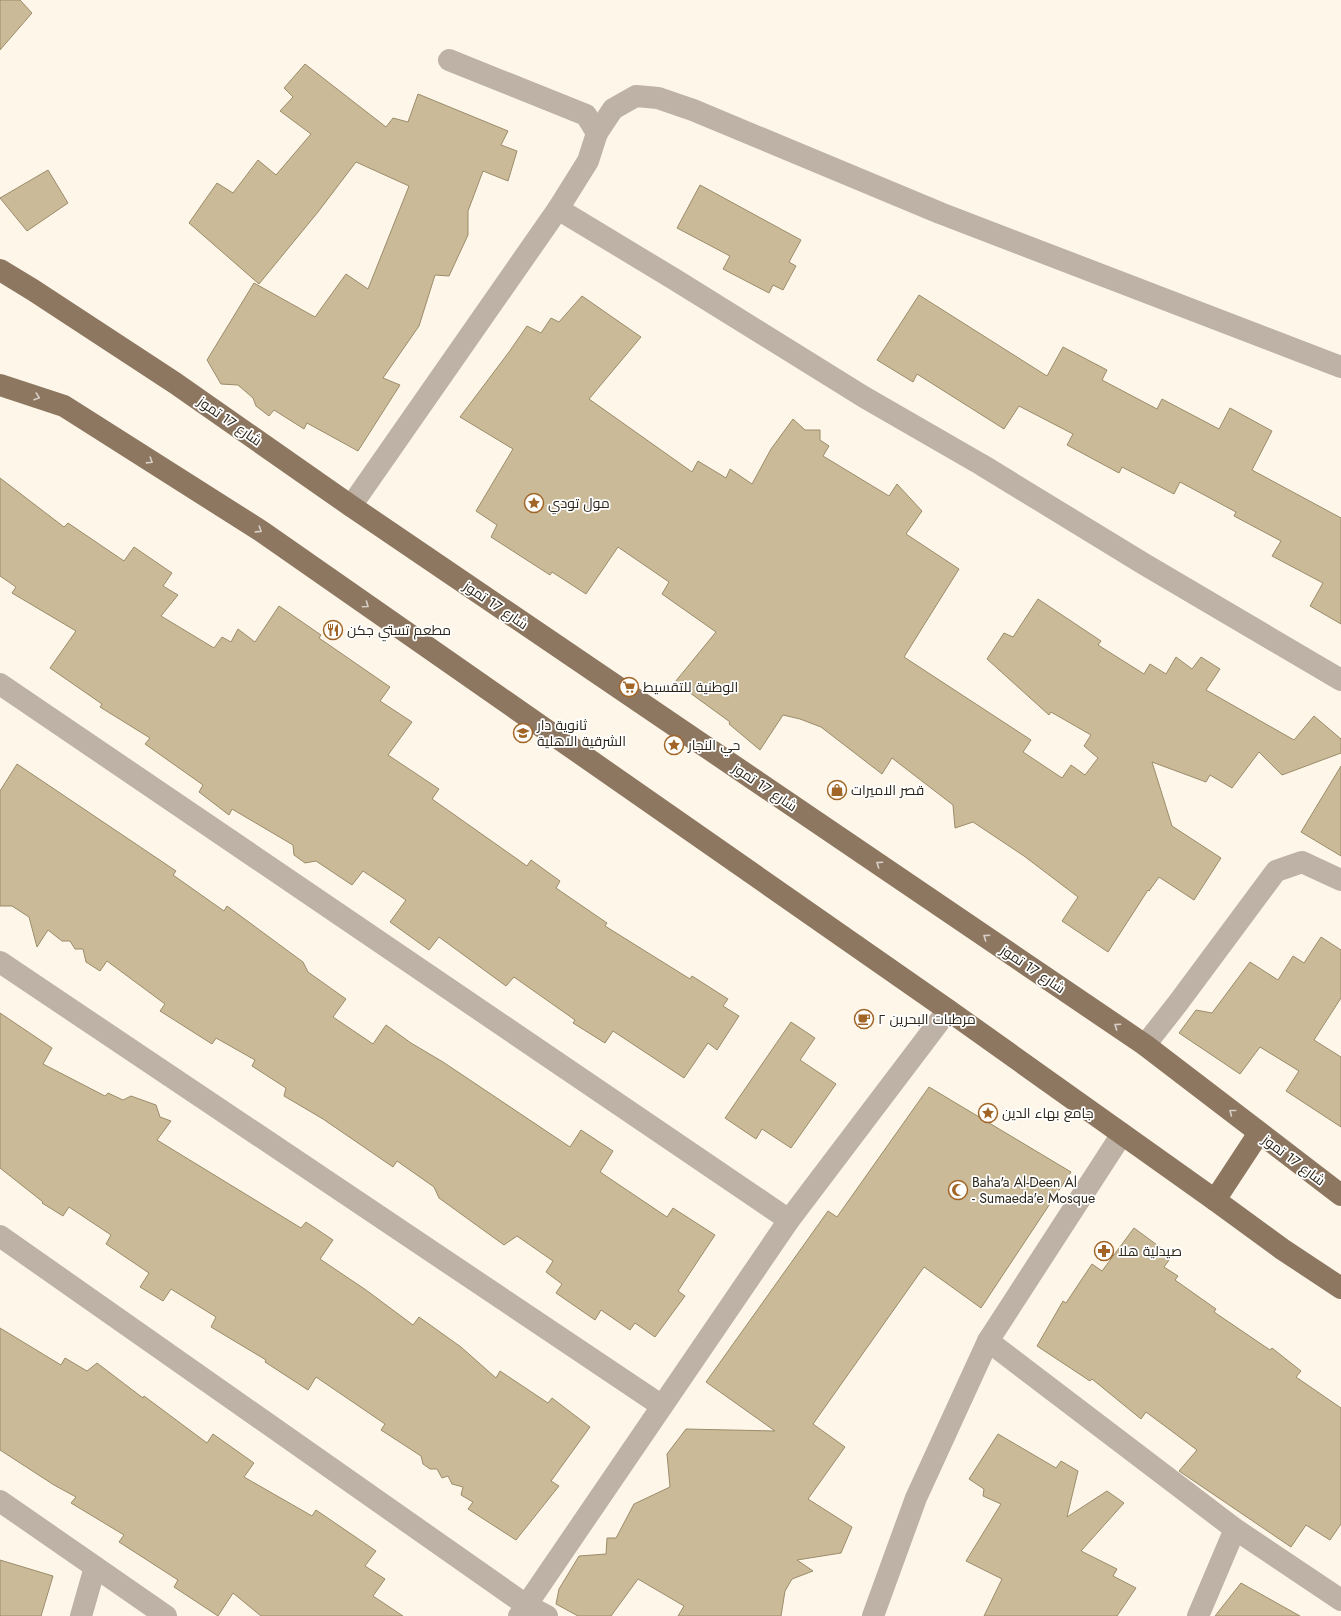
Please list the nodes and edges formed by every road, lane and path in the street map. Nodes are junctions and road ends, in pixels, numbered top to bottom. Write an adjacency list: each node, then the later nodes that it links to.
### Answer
1 (449, 60): 2 (street)
2 (597, 133): 3 (street); 5 (street)
3 (558, 209): 7 (street); 8 (street)
4 (0, 270): 7 (main road, شارع 17 تموز)
5 (1341, 367)
6 (0, 385): 12 (main road, one-way to 12)
7 (351, 506): 13 (main road, شارع 17 تموز, one-way to 7)
8 (1341, 680)
9 (0, 684): 18 (street)
10 (1341, 880): 13 (street)
11 (0, 962): 22 (street)
12 (948, 1010): 15 (main road); 18 (street)
13 (1145, 1045): 14 (main road, شارع 17 تموز, one-way to 13)
14 (1259, 1133): 16 (main road, شارع 17 تموز); 17 (main road)
15 (1122, 1134): 17 (main road); 21 (street)
16 (1341, 1195)
17 (1216, 1200): 20 (main road)
18 (789, 1220): 22 (street)
19 (0, 1236): 27 (street)
20 (1341, 1288)
21 (988, 1341): 24 (street); 31 (street)
22 (662, 1406): 27 (street)
23 (0, 1501): 25 (street)
24 (1235, 1529): 26 (street); 32 (street)
25 (95, 1567): 28 (street); 29 (street)
26 (1341, 1600)
27 (523, 1610): 30 (street)
28 (82, 1616)
29 (166, 1616)
30 (546, 1616)
31 (872, 1616)
32 (1198, 1616)

